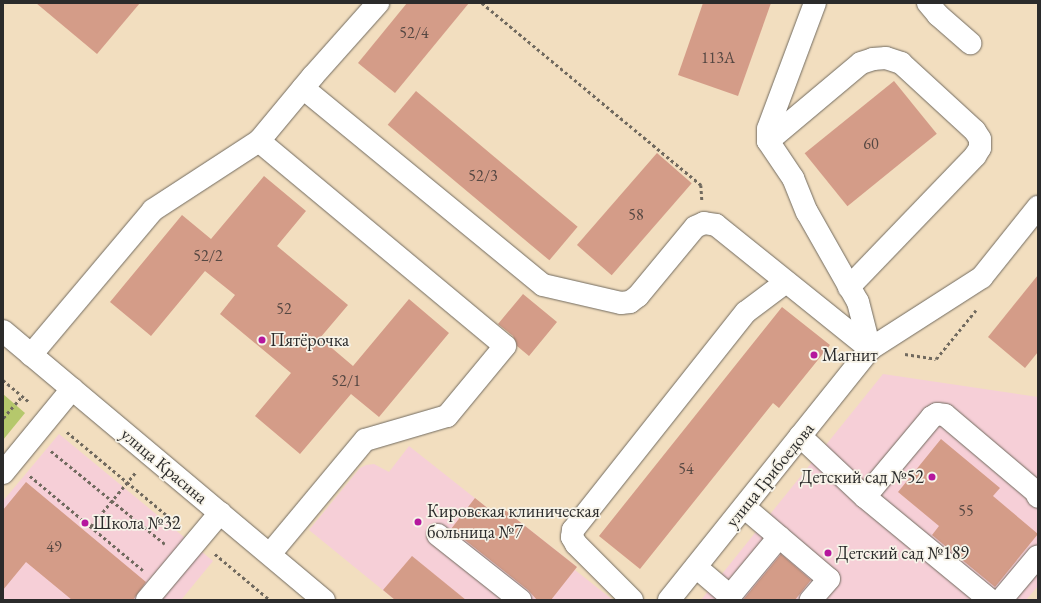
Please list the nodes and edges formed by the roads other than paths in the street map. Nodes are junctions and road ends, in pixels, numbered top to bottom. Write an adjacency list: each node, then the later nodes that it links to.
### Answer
1 (378, 3): 5 (street)
2 (815, 3): 7 (street)
3 (928, 3): 4 (street)
4 (970, 43)
5 (303, 88): 6 (street); 9 (street)
6 (259, 141): 13 (street); 23 (street)
7 (768, 141): 10 (street); 10 (street)
8 (1038, 207): 12 (street, улица Грибоедова)
9 (786, 282): 12 (street); 29 (street)
10 (849, 287): 12 (street)
11 (3, 331): 13 (street, улица Красина)
12 (870, 349): 15 (street, улица Грибоедова)
13 (32, 355): 14 (street, улица Красина)
14 (72, 389): 16 (street); 20 (street, улица Красина)
15 (800, 436): 17 (street); 19 (street, улица Грибоедова)
16 (3, 473)
17 (865, 497): 18 (street); 32 (street)
18 (1038, 497)
19 (744, 507): 22 (street); 25 (street, улица Грибоедова)
20 (220, 513): 23 (street, улица Красина); 26 (street)
21 (438, 535): 28 (street)
22 (779, 536): 25 (street); 31 (street)
23 (270, 554): 27 (street, улица Красина)
24 (1038, 556): 33 (street)
25 (696, 567): 30 (street, улица Грибоедова)
26 (154, 592)
27 (318, 598)
28 (520, 600)
29 (632, 600)
30 (670, 600)
31 (811, 600)
32 (990, 600)
33 (1001, 600)

